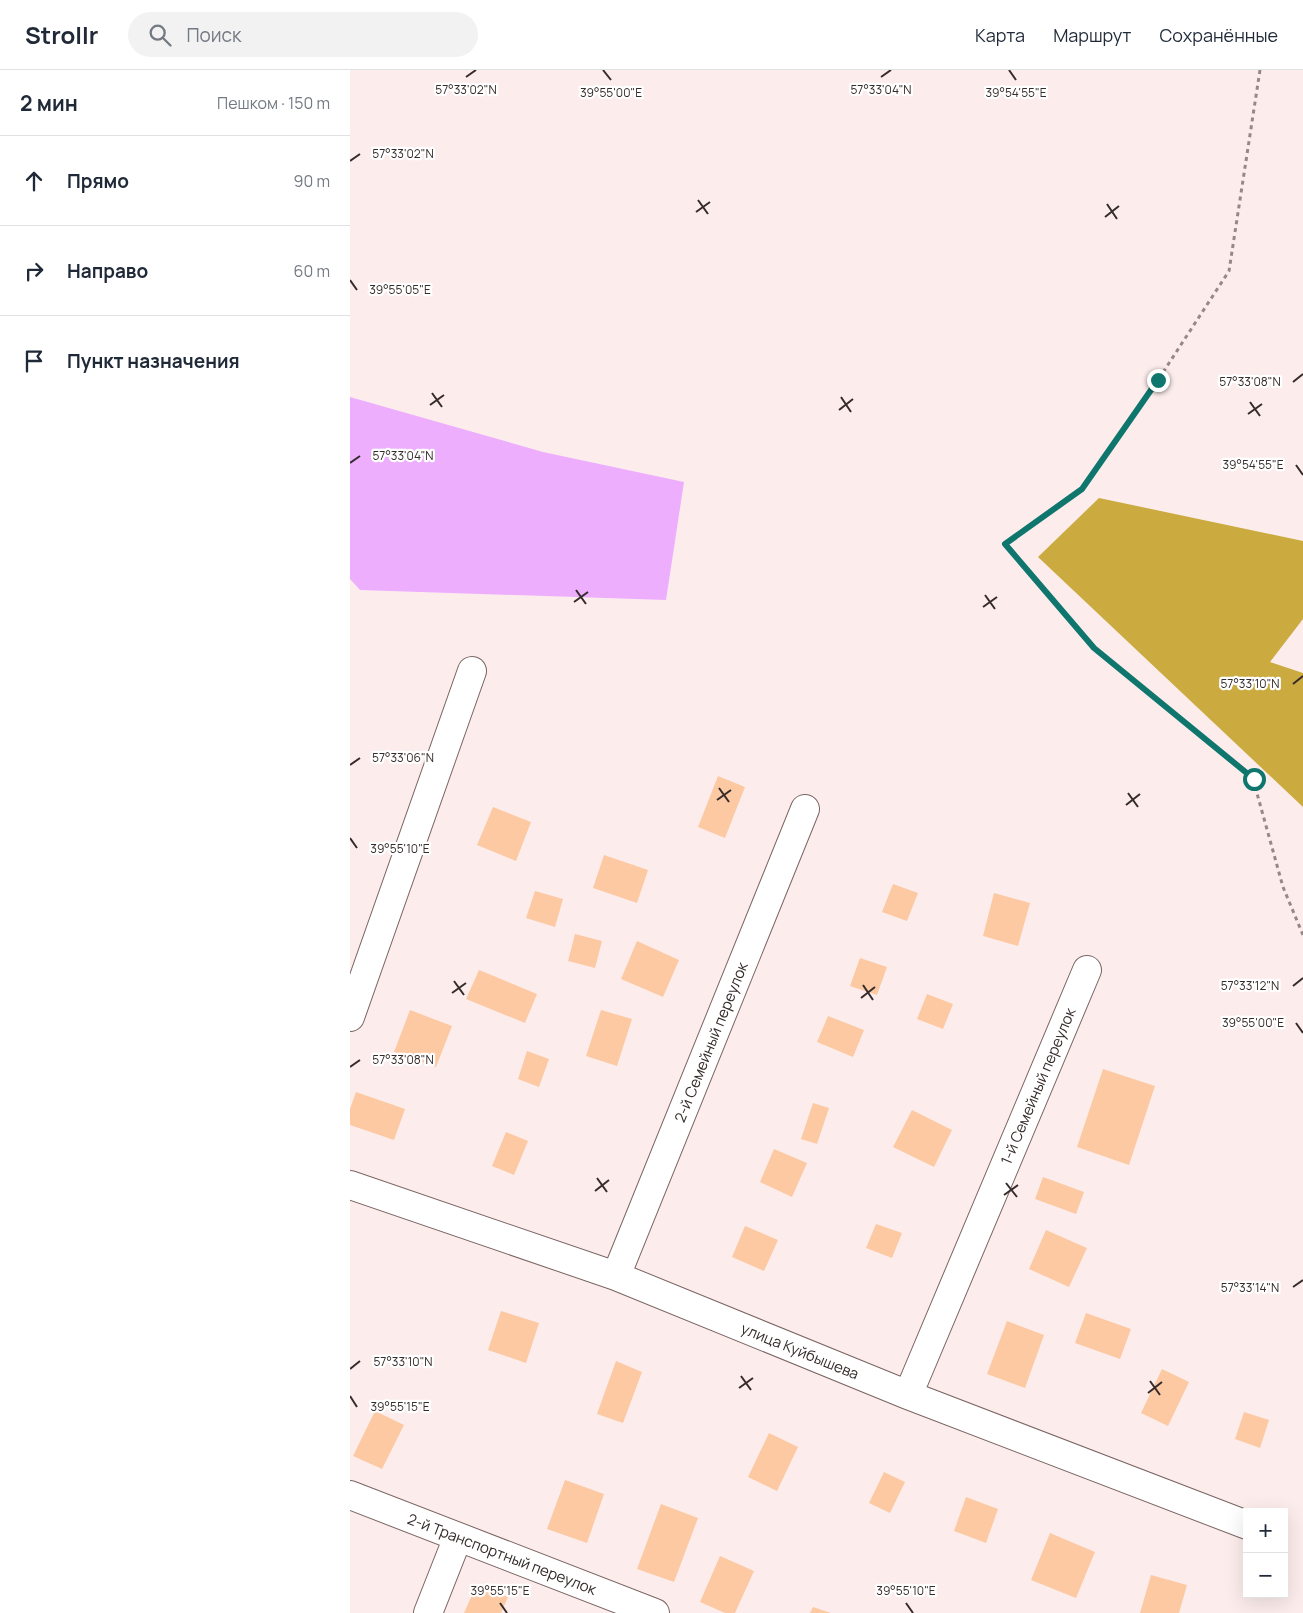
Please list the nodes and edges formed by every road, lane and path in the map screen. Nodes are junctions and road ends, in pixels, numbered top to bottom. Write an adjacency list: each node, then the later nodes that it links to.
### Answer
1 (1260, 70): 4 (path)
2 (472, 672): 6 (street)
3 (805, 809): 8 (street, 2-й Семейный переулок)
4 (1303, 935)
5 (1087, 970): 9 (street, 1-й Семейный переулок)
6 (350, 1016)
7 (350, 1185): 8 (street, улица Куйбышева)
8 (616, 1276): 9 (street, улица Куйбышева)
9 (908, 1395): 11 (street, улица Куйбышева)
10 (350, 1494): 12 (street, 2-й Транспортный переулок)
11 (1243, 1523)
12 (458, 1536): 13 (street); 14 (street, 2-й Транспортный переулок)
13 (428, 1613)
14 (654, 1613)

